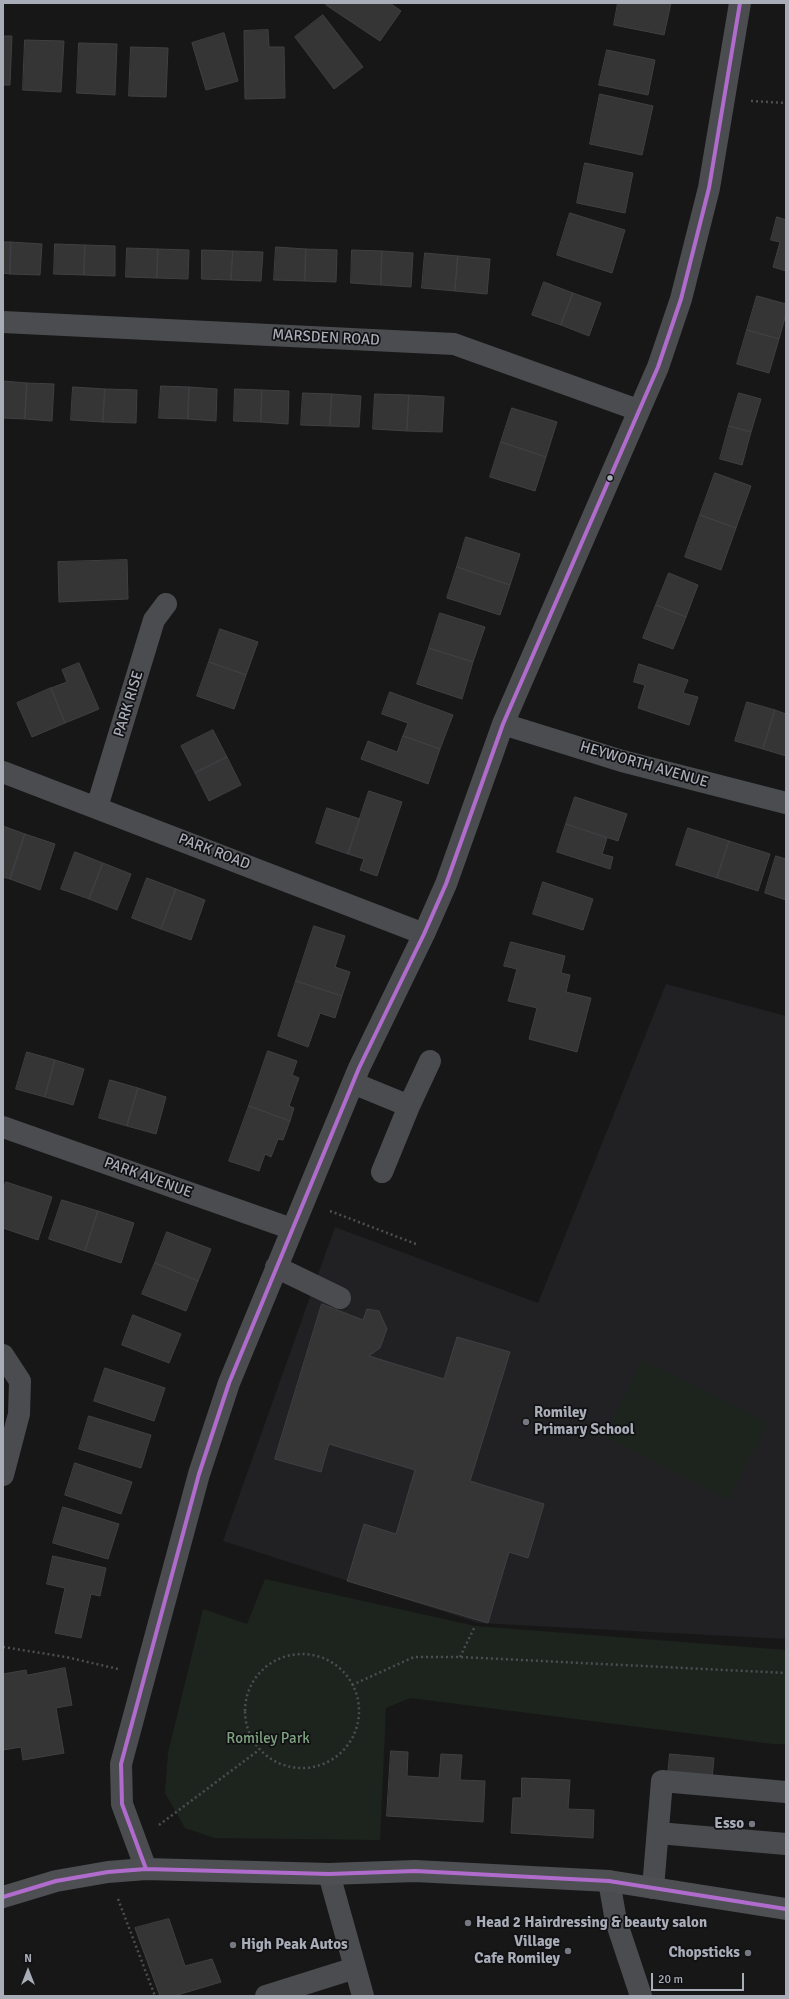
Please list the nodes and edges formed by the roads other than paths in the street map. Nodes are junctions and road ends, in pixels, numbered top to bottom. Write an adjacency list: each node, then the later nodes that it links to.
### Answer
1 (740, 3): 3 (street)
2 (3, 322): 3 (street, MARSDEN ROAD)
3 (638, 410): 5 (street)
4 (166, 604): 8 (street, PARK RISE)
5 (503, 724): 7 (street, HEYWORTH AVENUE); 9 (street)
6 (3, 772): 8 (street, PARK ROAD)
7 (786, 804)
8 (98, 807): 9 (street, PARK ROAD)
9 (424, 934): 11 (street)
10 (430, 1061): 12 (street)
11 (353, 1083): 12 (street); 15 (street)
12 (409, 1106): 14 (street)
13 (3, 1126): 15 (street, PARK AVENUE)
14 (382, 1172)
15 (292, 1229): 16 (street)
16 (276, 1267): 17 (street); 23 (street)
17 (340, 1298)
18 (3, 1355): 19 (street)
19 (3, 1475)
20 (786, 1792): 21 (street)
21 (658, 1833): 22 (street); 26 (street)
22 (786, 1844)
23 (146, 1869): 24 (main road); 27 (main road)
24 (330, 1874): 25 (main road); 29 (street)
25 (609, 1881): 26 (main road); 32 (street)
26 (653, 1888): 28 (main road)
27 (3, 1897)
28 (786, 1909)
29 (355, 1968): 30 (street); 31 (street)
30 (266, 1996)
31 (363, 1996)
32 (641, 1996)

